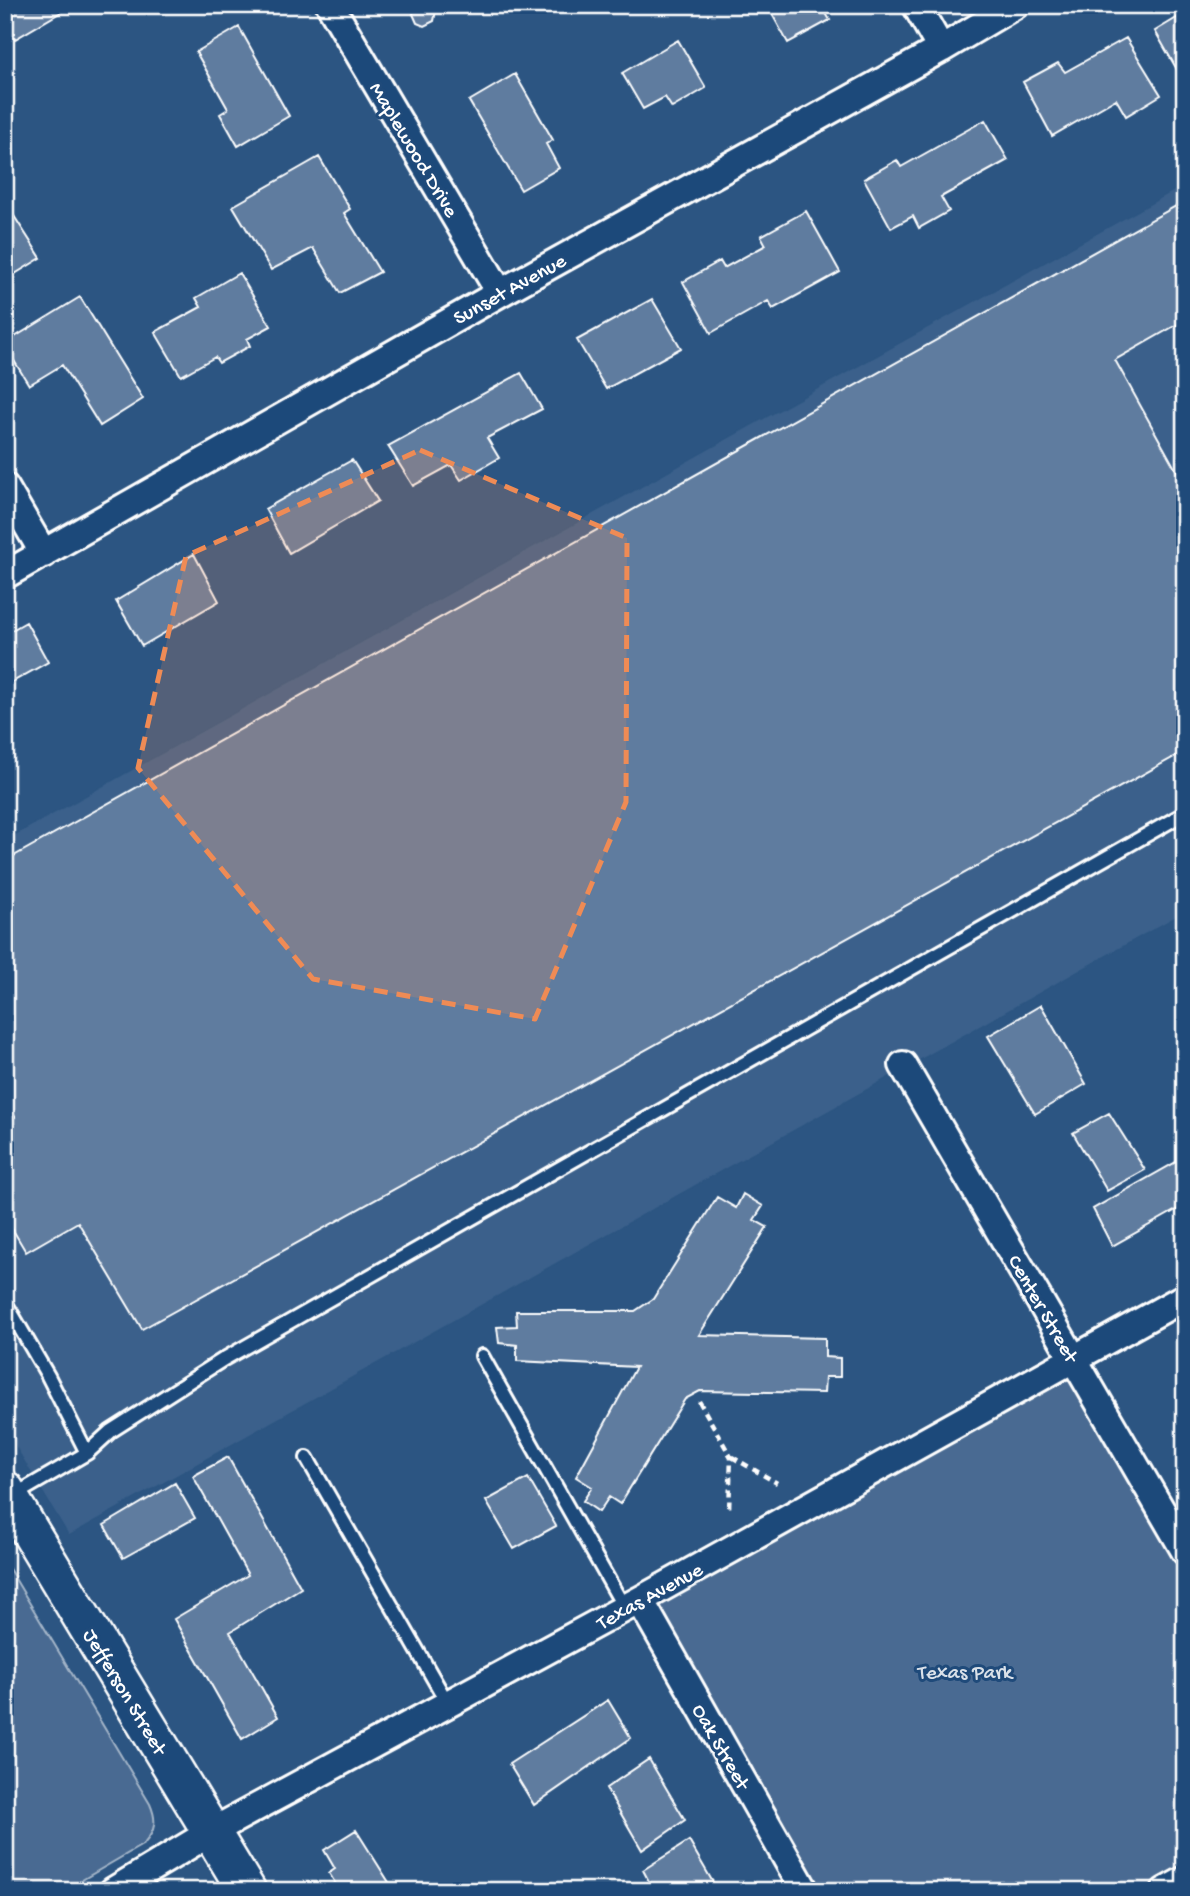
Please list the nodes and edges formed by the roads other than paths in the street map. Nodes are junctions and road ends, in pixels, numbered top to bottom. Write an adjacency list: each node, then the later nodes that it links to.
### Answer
1 (330, 5): 5 (street, Maplewood Drive)
2 (916, 5): 4 (street)
3 (1015, 5): 4 (street, Sunset Avenue)
4 (941, 49): 5 (street, Sunset Avenue)
5 (500, 293): 7 (street, Sunset Avenue)
6 (5, 487): 7 (street)
7 (44, 554): 8 (street, Sunset Avenue)
8 (5, 575)
9 (1185, 813): 15 (lane)
10 (903, 1065): 14 (street, Center Street)
11 (1185, 1297): 14 (street, Texas Avenue)
12 (5, 1302): 15 (lane)
13 (482, 1356): 19 (lane)
14 (1073, 1360): 18 (street, Center Street); 19 (street, Texas Avenue)
15 (87, 1453): 17 (lane)
16 (307, 1458): 20 (lane)
17 (8, 1494): 21 (street, Jefferson Street)
18 (1185, 1551)
19 (632, 1605): 20 (street, Texas Avenue); 25 (street, Oak Street)
20 (448, 1704): 21 (street, Texas Avenue)
21 (211, 1832): 23 (street, Texas Avenue); 24 (street, Jefferson Street)
22 (1185, 1880): 26 (street)
23 (113, 1891)
24 (247, 1891)
25 (805, 1891)
26 (1164, 1891)

